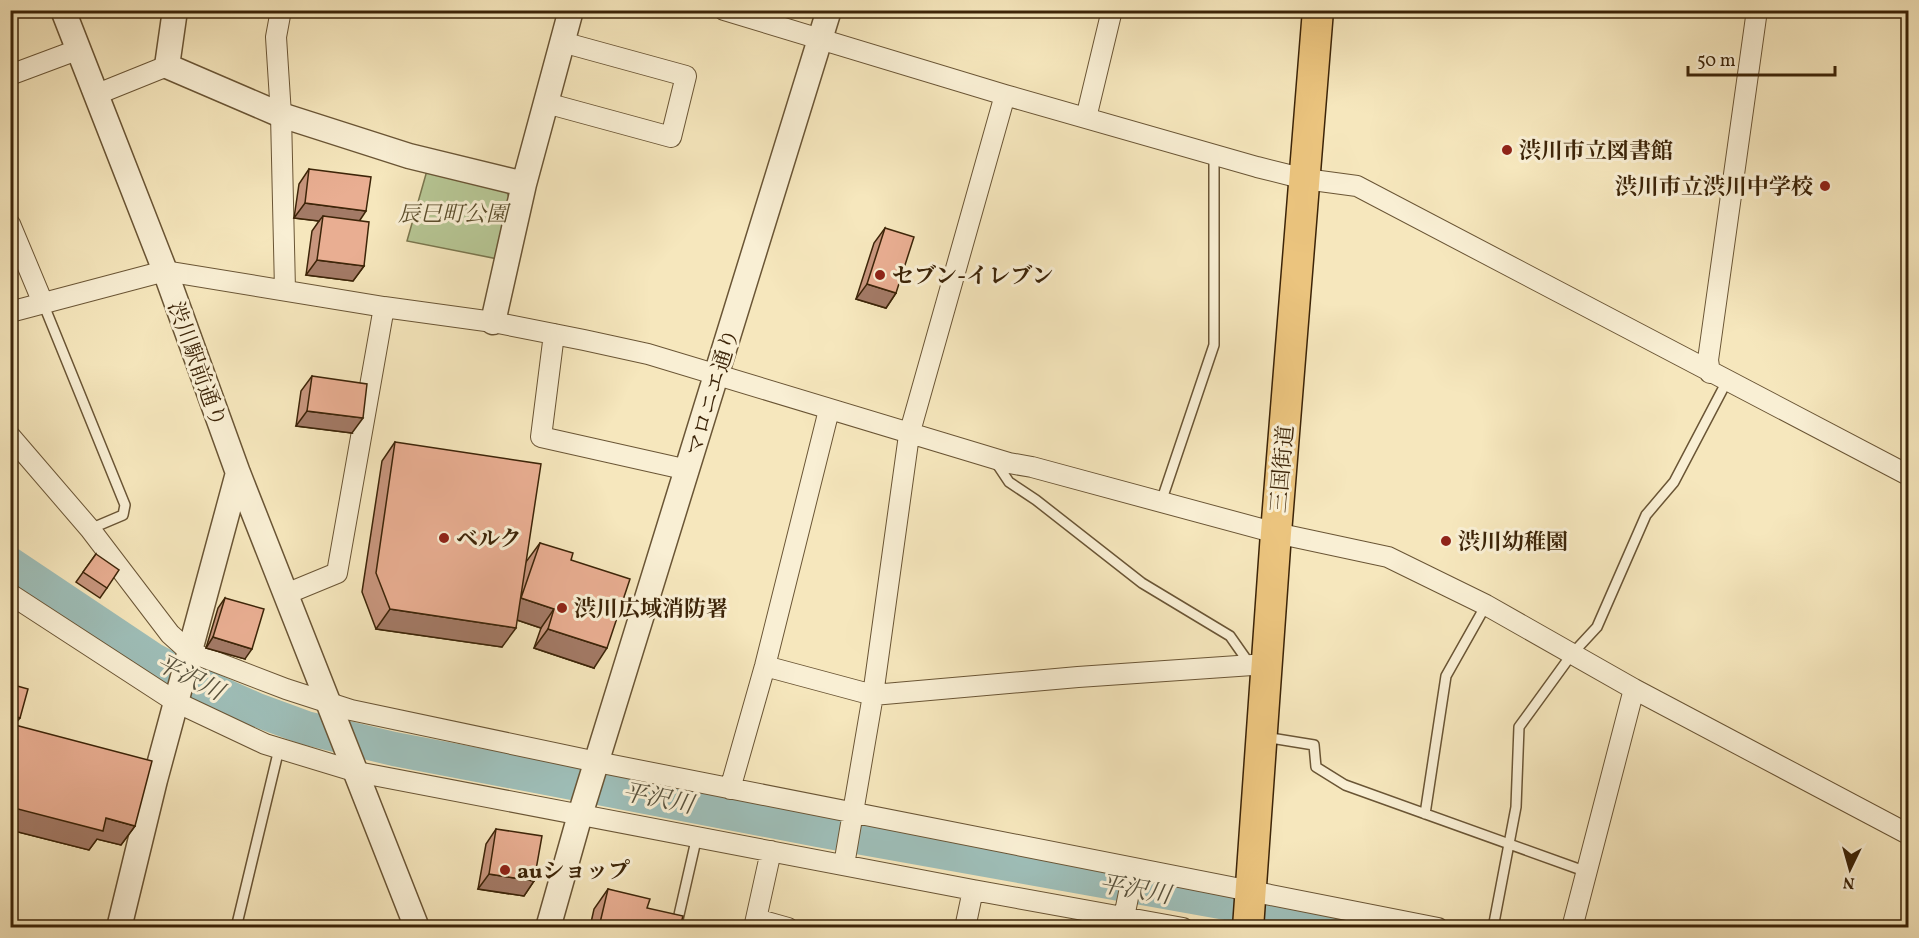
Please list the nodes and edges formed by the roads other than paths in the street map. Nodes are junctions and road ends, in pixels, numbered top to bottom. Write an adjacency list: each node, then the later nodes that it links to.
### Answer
1 (63, 10): 12 (street, 渋川駅前通り)
2 (175, 10): 13 (street)
3 (281, 10): 18 (street)
4 (571, 10): 11 (street)
5 (724, 10): 10 (street)
6 (830, 10): 10 (street, マロニエ通り)
7 (1112, 10): 19 (street)
8 (1318, 10): 21 (main road, 三国街道)
9 (1756, 10): 32 (street)
10 (821, 39): 16 (street); 31 (street, マロニエ通り)
11 (562, 42): 17 (street); 17 (street)
12 (77, 50): 14 (street); 15 (street, 渋川駅前通り)
13 (167, 66): 15 (street); 18 (street)
14 (10, 75)
15 (95, 95): 24 (street, 渋川駅前通り)
16 (1005, 95): 19 (street); 34 (street)
17 (546, 103): 22 (street)
18 (281, 115): 22 (street); 25 (street)
19 (1086, 118): 20 (street)
20 (1214, 154): 21 (street); 40 (lane)
21 (1305, 179): 32 (street); 42 (main road, 三国街道)
22 (524, 184): 29 (street)
23 (10, 224): 26 (street)
24 (165, 271): 25 (street); 26 (street); 38 (street, 渋川駅前通り)
25 (285, 290): 27 (street)
26 (43, 303): 28 (street); 41 (lane)
27 (384, 307): 29 (street); 44 (street)
28 (10, 312)
29 (493, 322): 30 (street)
30 (554, 334): 31 (street); 37 (street)
31 (717, 375): 33 (street); 37 (street, マロニエ通り)
32 (1718, 377): 39 (street); 47 (lane)
33 (829, 410): 34 (street); 49 (street)
34 (909, 435): 36 (street); 51 (street)
35 (10, 436): 41 (street)
36 (994, 459): 40 (street); 48 (lane)
37 (688, 470): 57 (street, マロニエ通り)
38 (238, 473): 44 (street, 渋川駅前通り); 46 (street)
39 (1908, 475)
40 (1161, 502): 42 (street)
41 (90, 529): 46 (street)
42 (1276, 533): 45 (street); 48 (main road, 三国街道)
43 (10, 594): 52 (street)
44 (286, 594): 53 (street, 渋川駅前通り)
45 (1486, 605): 47 (street); 60 (lane)
46 (189, 654): 52 (street); 53 (street)
47 (1572, 654): 50 (street); 64 (lane)
48 (1259, 665): 51 (street); 54 (main road, 三国街道)
49 (765, 666): 51 (street); 58 (street)
50 (1634, 690): 62 (street); 68 (street)
51 (873, 695): 61 (street)
52 (177, 699): 55 (street); 74 (street)
53 (332, 710): 56 (street, 渋川駅前通り); 57 (street)
54 (1262, 736): 60 (lane); 70 (main road, 三国街道)
55 (279, 749): 56 (street); 75 (lane)
56 (354, 767): 59 (street); 76 (street)
57 (595, 768): 58 (street); 59 (street, マロニエ通り)
58 (730, 789): 61 (street)
59 (582, 811): 63 (street); 77 (street)
60 (1425, 814): 64 (lane)
61 (853, 817): 66 (street); 67 (street)
62 (1908, 834)
63 (697, 836): 65 (street); 78 (lane)
64 (1508, 844): 68 (lane); 83 (lane)
65 (771, 851): 66 (street); 72 (street)
66 (846, 858): 69 (street)
67 (1134, 869): 70 (street); 71 (street)
68 (1587, 873): 84 (street)
69 (974, 890): 71 (street); 80 (street)
70 (1251, 894): 73 (main road, 三国街道); 82 (street)
71 (1124, 916): 81 (street)
72 (755, 923): 79 (street)
73 (1248, 926)
74 (118, 927)
75 (236, 927)
76 (417, 927)
77 (548, 927)
78 (676, 927)
79 (788, 927)
80 (965, 927)
81 (1183, 927)
82 (1438, 927)
83 (1493, 927)
84 (1572, 927)

